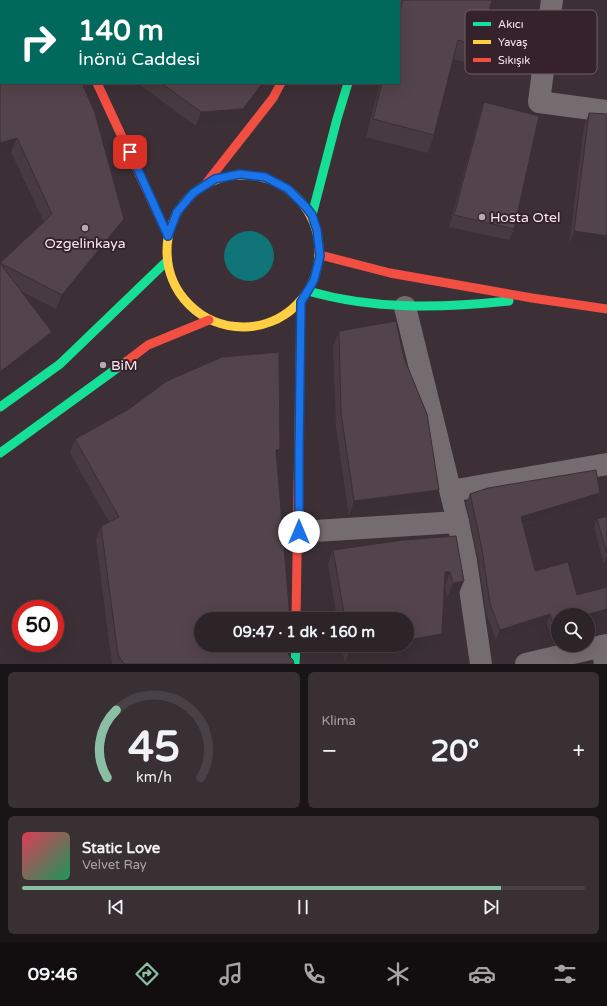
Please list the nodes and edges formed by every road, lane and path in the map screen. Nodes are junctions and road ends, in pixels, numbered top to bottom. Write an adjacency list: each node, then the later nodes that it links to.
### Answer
1 (552, 0): 2 (street)
2 (551, 10)
3 (543, 74): 7 (street)
4 (97, 84): 10 (main road)
5 (280, 84): 8 (main road)
6 (348, 84): 9 (main road)
7 (607, 111)
8 (204, 186): 9 (main road); 10 (main road)
9 (312, 215): 11 (main road)
10 (168, 236): 12 (main road)
11 (320, 256): 13 (main road); 14 (main road)
12 (167, 261): 18 (main road); 19 (main road)
13 (308, 291): 15 (main road); 16 (main road)
14 (532, 298): 16 (main road); 17 (main road)
15 (301, 302): 18 (main road); 24 (main road)
16 (405, 307): 22 (street)
17 (607, 309)
18 (209, 320): 20 (main road)
19 (0, 407)
20 (0, 453)
21 (607, 464): 22 (street)
22 (451, 491): 23 (street)
23 (458, 522): 24 (street); 30 (street)
24 (299, 532): 25 (main road)
25 (296, 612)
26 (296, 652): 29 (main road)
27 (605, 652): 28 (street)
28 (538, 663)
29 (295, 664)
30 (481, 664)

